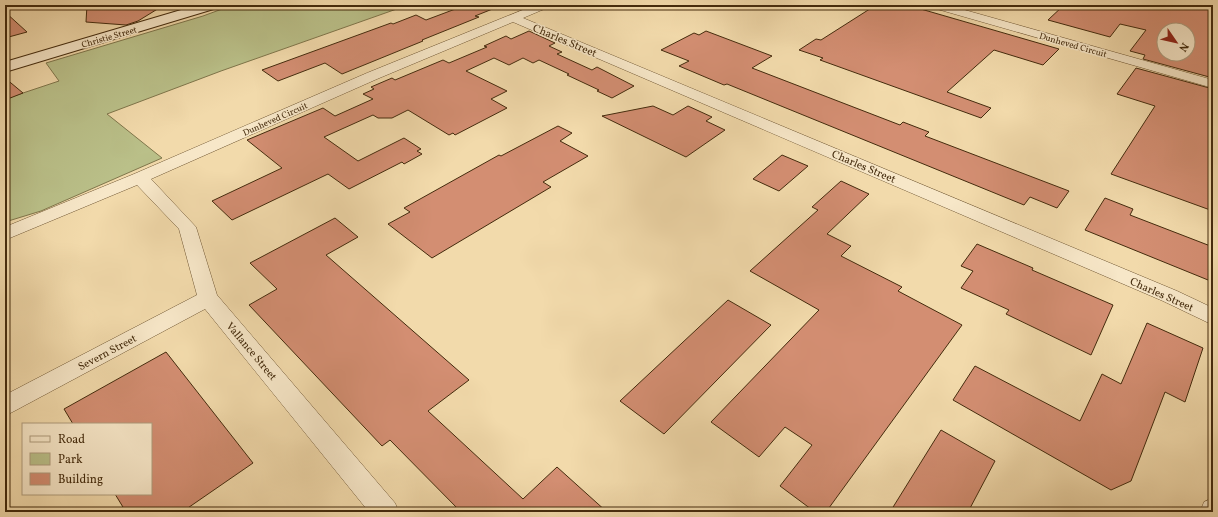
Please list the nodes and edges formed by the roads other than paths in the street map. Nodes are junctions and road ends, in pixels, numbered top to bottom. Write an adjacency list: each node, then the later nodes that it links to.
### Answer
1 (212, 5): 5 (main road, Christie Street)
2 (545, 5): 4 (street, Dunheved Circuit)
3 (934, 5): 6 (street, Dunheved Circuit)
4 (513, 18): 7 (street, Dunheved Circuit); 10 (street, Charles Street)
5 (5, 67)
6 (1213, 84)
7 (140, 178): 8 (street, Dunheved Circuit); 9 (street, Vallance Street)
8 (5, 234)
9 (208, 298): 11 (street, Severn Street); 12 (street, Vallance Street)
10 (1213, 317)
11 (5, 406)
12 (386, 512)

